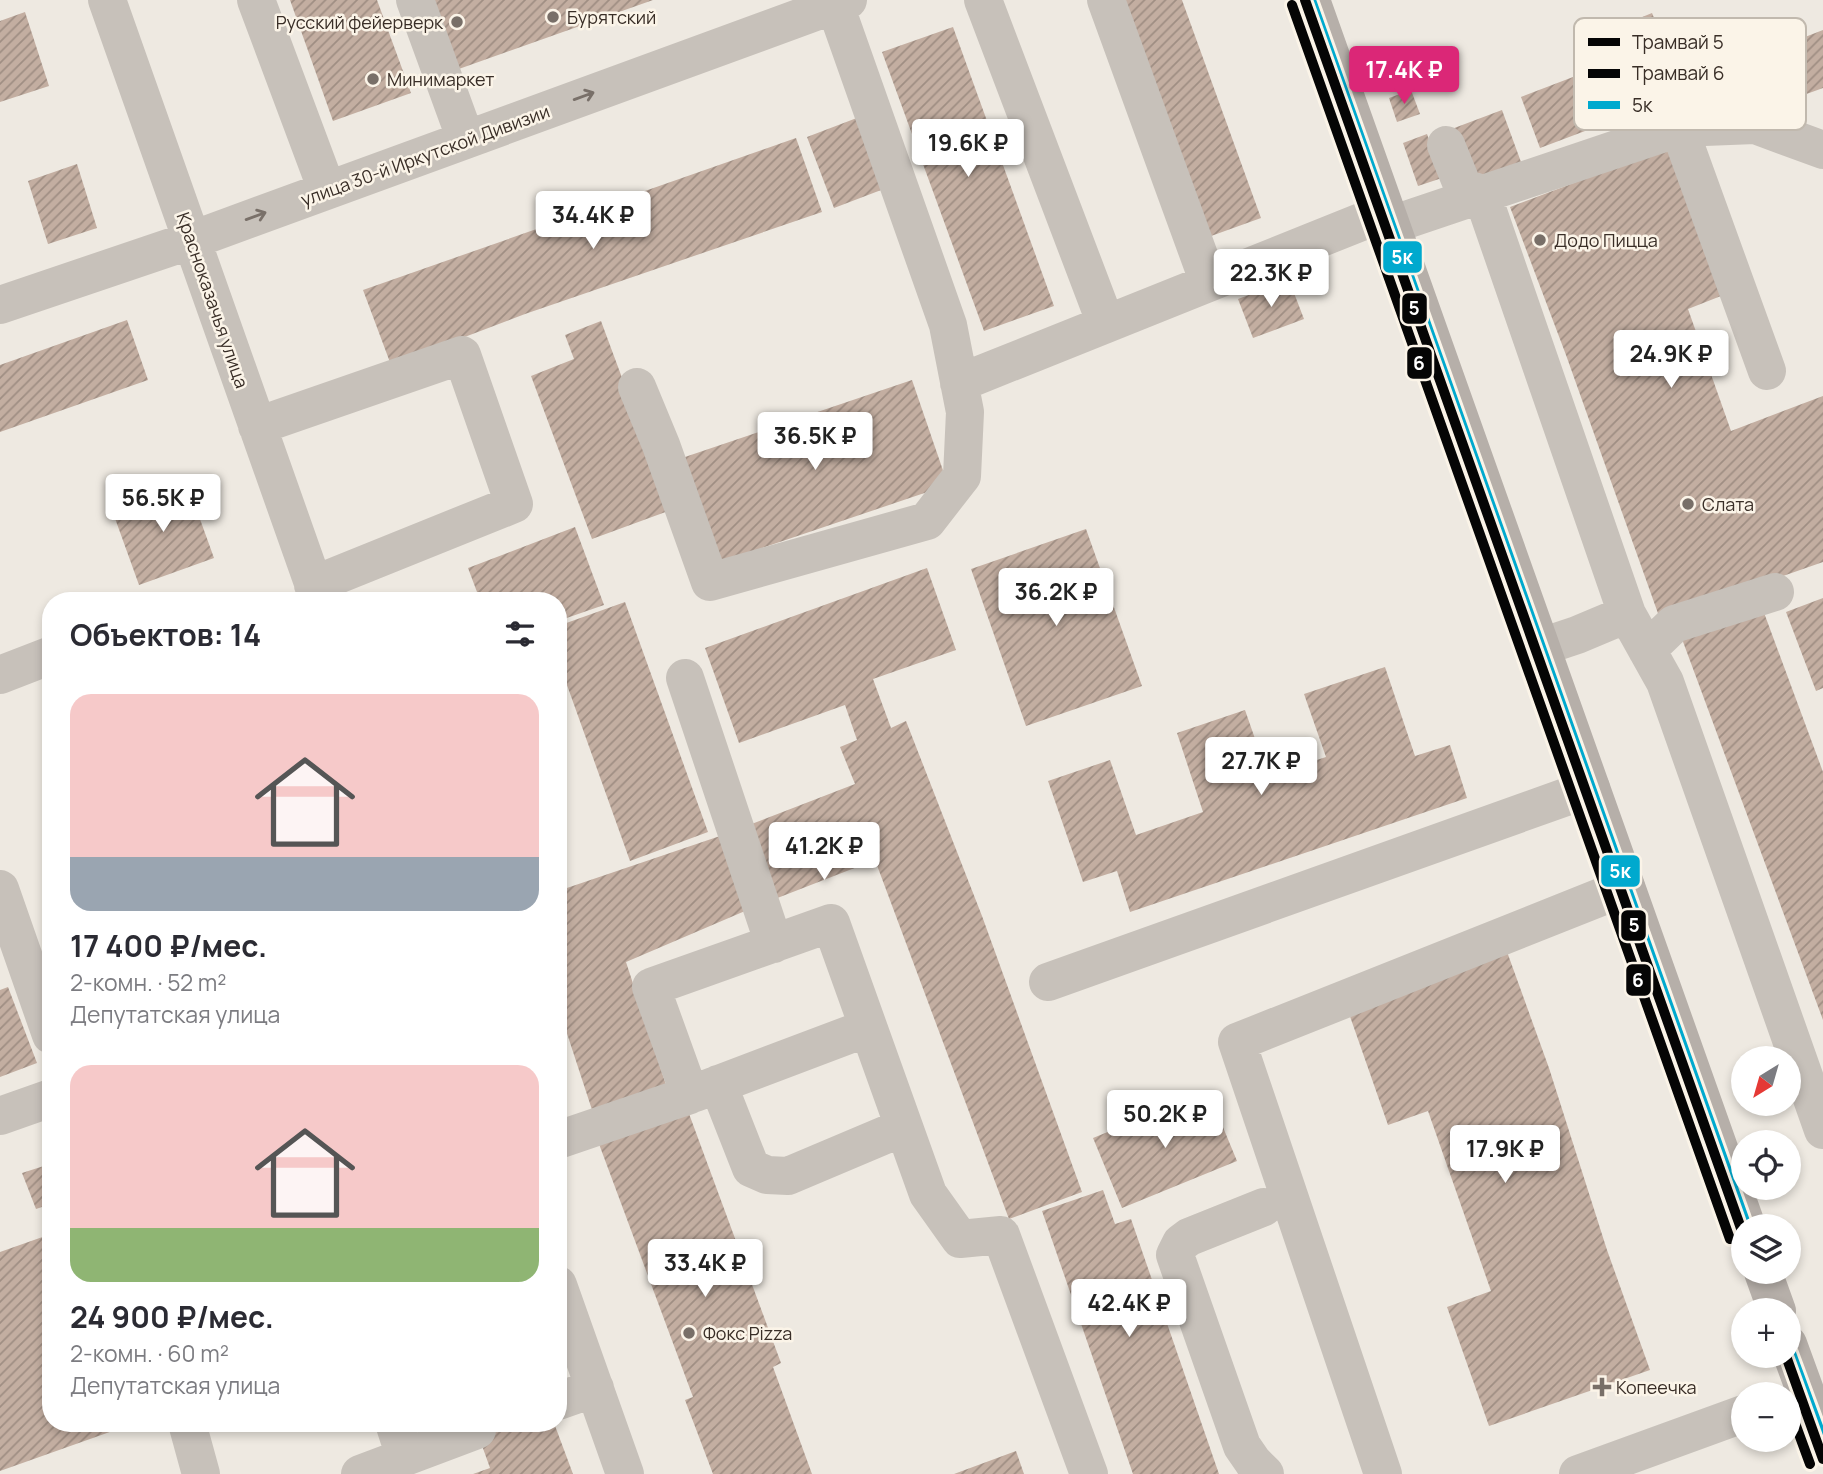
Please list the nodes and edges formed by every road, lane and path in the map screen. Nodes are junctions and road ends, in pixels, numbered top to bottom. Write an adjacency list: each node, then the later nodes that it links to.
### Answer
1 (107, 0): 18 (street, Красноказачья улица)
2 (256, 0): 15 (street)
3 (415, 0): 12 (street)
4 (983, 0): 21 (street)
5 (1106, 0): 19 (street)
6 (1311, 0): 17 (main road)
7 (841, 2): 8 (street, улица 30-й Иркутской Дивизии); 23 (street)
8 (765, 14): 12 (street, улица 30-й Иркутской Дивизии, one-way to 8)
9 (1673, 130): 16 (street)
10 (1680, 130): 22 (street)
11 (1769, 130): 14 (street)
12 (466, 140): 15 (street, улица 30-й Иркутской Дивизии)
13 (1446, 145): 16 (street)
14 (1823, 150)
15 (327, 190): 18 (street, улица 30-й Иркутской Дивизии, one-way to 15)
16 (1482, 194): 17 (street); 29 (street)
17 (1389, 219): 19 (street); 30 (main road)
18 (192, 240): 20 (street, улица 30-й Иркутской Дивизии); 25 (street, Красноказачья улица)
19 (1209, 283): 21 (street)
20 (0, 305)
21 (1106, 324): 23 (street)
22 (1767, 372)
23 (959, 383): 24 (street)
24 (637, 387)
25 (257, 426): 26 (street, Красноказачья улица); 27 (street)
26 (316, 592)
27 (318, 592)
28 (1775, 592): 31 (street)
29 (1627, 614): 30 (street); 31 (street)
30 (1541, 647): 35 (main road)
31 (1647, 650): 46 (street)
32 (42, 659): 33 (street)
33 (0, 675)
34 (685, 678): 38 (street)
35 (1591, 788): 36 (main road); 39 (street)
36 (1626, 887): 49 (main road); 66 (street)
37 (0, 889): 40 (street)
38 (774, 944): 41 (street); 42 (street)
39 (1048, 982)
40 (42, 1009)
41 (867, 1028): 42 (street); 45 (street)
42 (704, 1090): 45 (street); 47 (street)
43 (42, 1101): 44 (street)
44 (0, 1116)
45 (904, 1128): 64 (street)
46 (1823, 1130)
47 (567, 1137)
48 (1264, 1207): 65 (street)
49 (1742, 1214)
50 (567, 1310): 52 (street)
51 (1797, 1368): 53 (main road)
52 (595, 1388): 54 (street); 63 (street)
53 (1806, 1392): 59 (main road)
54 (567, 1398)
55 (1731, 1418): 60 (street)
56 (189, 1432): 61 (street)
57 (461, 1432): 58 (street)
58 (399, 1440): 62 (street)
59 (1823, 1440)
60 (1588, 1472)
61 (201, 1474)
62 (360, 1474)
63 (625, 1474)
64 (1088, 1474)
65 (1265, 1474)
66 (1384, 1474)

